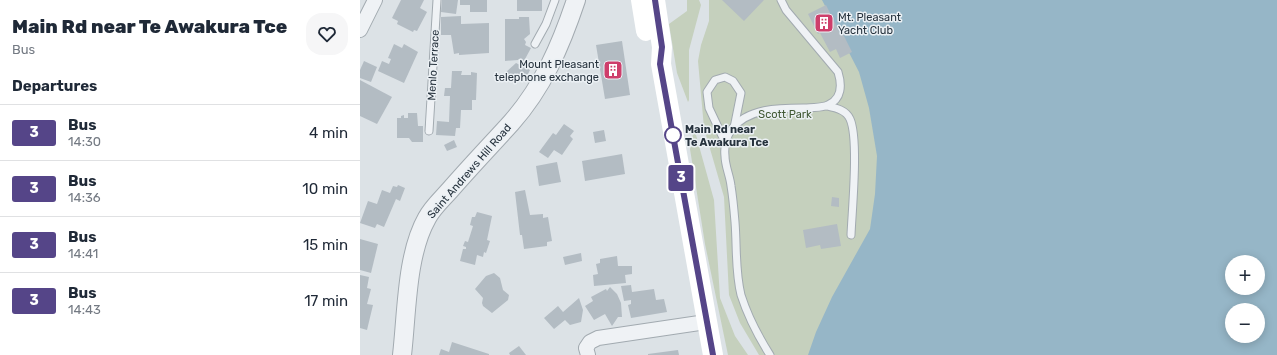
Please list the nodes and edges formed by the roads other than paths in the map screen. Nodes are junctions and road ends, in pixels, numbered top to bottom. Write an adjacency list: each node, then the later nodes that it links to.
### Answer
1 (374, 0): 8 (street)
2 (437, 0): 13 (lane, Menlo Terrace)
3 (555, 0): 9 (lane)
4 (576, 0): 17 (street, Saint Andrews Hill Road)
5 (641, 0): 10 (main road)
6 (655, 0): 10 (main road)
7 (781, 0): 11 (lane)
8 (360, 30)
9 (535, 44)
10 (660, 64): 16 (main road)
11 (827, 106): 12 (lane); 15 (lane)
12 (734, 128): 14 (lane); 14 (lane)
13 (429, 131)
14 (725, 142): 20 (lane)
15 (851, 235)
16 (706, 322): 18 (street); 19 (main road)
17 (402, 355)
18 (588, 355)
19 (713, 355)
20 (770, 355)

